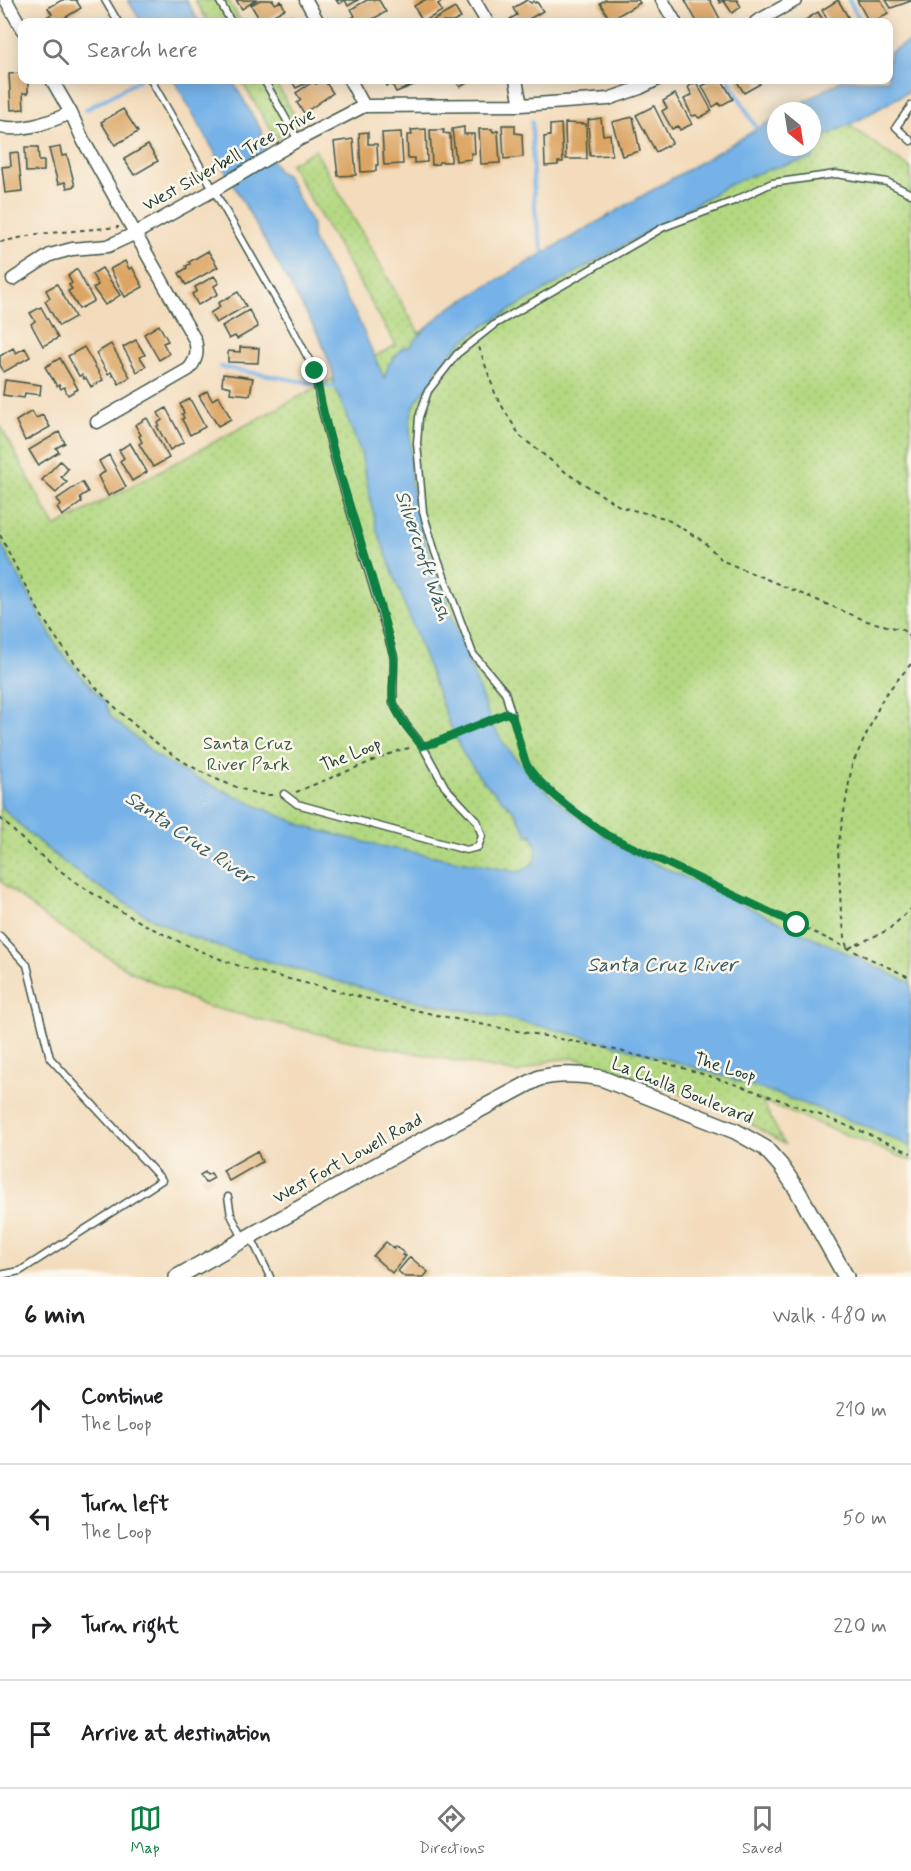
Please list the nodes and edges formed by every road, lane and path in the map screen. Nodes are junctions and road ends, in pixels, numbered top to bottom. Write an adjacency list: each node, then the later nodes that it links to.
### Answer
1 (6, 0): 14 (street)
2 (105, 0): 8 (lane)
3 (219, 0): 9 (lane)
4 (306, 0): 10 (street)
5 (474, 0): 11 (street)
6 (662, 0): 12 (street)
7 (796, 0): 13 (street)
8 (116, 18)
9 (229, 18)
10 (316, 18)
11 (485, 18)
12 (673, 18)
13 (763, 18)
14 (18, 22)
15 (54, 84): 24 (street)
16 (153, 84): 28 (lane)
17 (266, 84): 26 (lane)
18 (352, 84): 22 (street)
19 (517, 84): 21 (street)
20 (648, 84): 21 (street, West Silverbell Tree Drive)
21 (521, 105): 22 (street, West Silverbell Tree Drive)
22 (364, 106): 26 (street, West Silverbell Tree Drive)
23 (911, 106): 27 (lane)
24 (71, 113): 25 (street); 30 (street)
25 (0, 127)
26 (298, 140): 28 (street, West Silverbell Tree Drive)
27 (911, 141)
28 (214, 190): 30 (street, West Silverbell Tree Drive); 39 (lane)
29 (911, 194): 33 (lane)
30 (134, 229): 31 (path); 32 (street, West Silverbell Tree Drive); 34 (street)
31 (0, 242)
32 (13, 279)
33 (477, 339): 36 (path); 38 (lane)
34 (97, 422)
35 (0, 535): 40 (path, The Loop)
36 (911, 639)
37 (911, 664): 44 (path)
38 (512, 716): 39 (path, The Loop); 44 (path)
39 (422, 746): 40 (path, The Loop); 40 (lane)
40 (284, 794)
41 (0, 818): 47 (path, The Loop)
42 (911, 909): 44 (path)
43 (0, 936): 50 (lane)
44 (847, 949): 45 (path)
45 (911, 978)
46 (539, 1078): 49 (street, West Fort Lowell Road); 53 (street, La Cholla Boulevard)
47 (911, 1153)
48 (228, 1197): 49 (lane)
49 (247, 1238): 51 (street, West Fort Lowell Road); 52 (lane)
50 (0, 1275)
51 (177, 1277)
52 (270, 1277)
53 (846, 1277)

